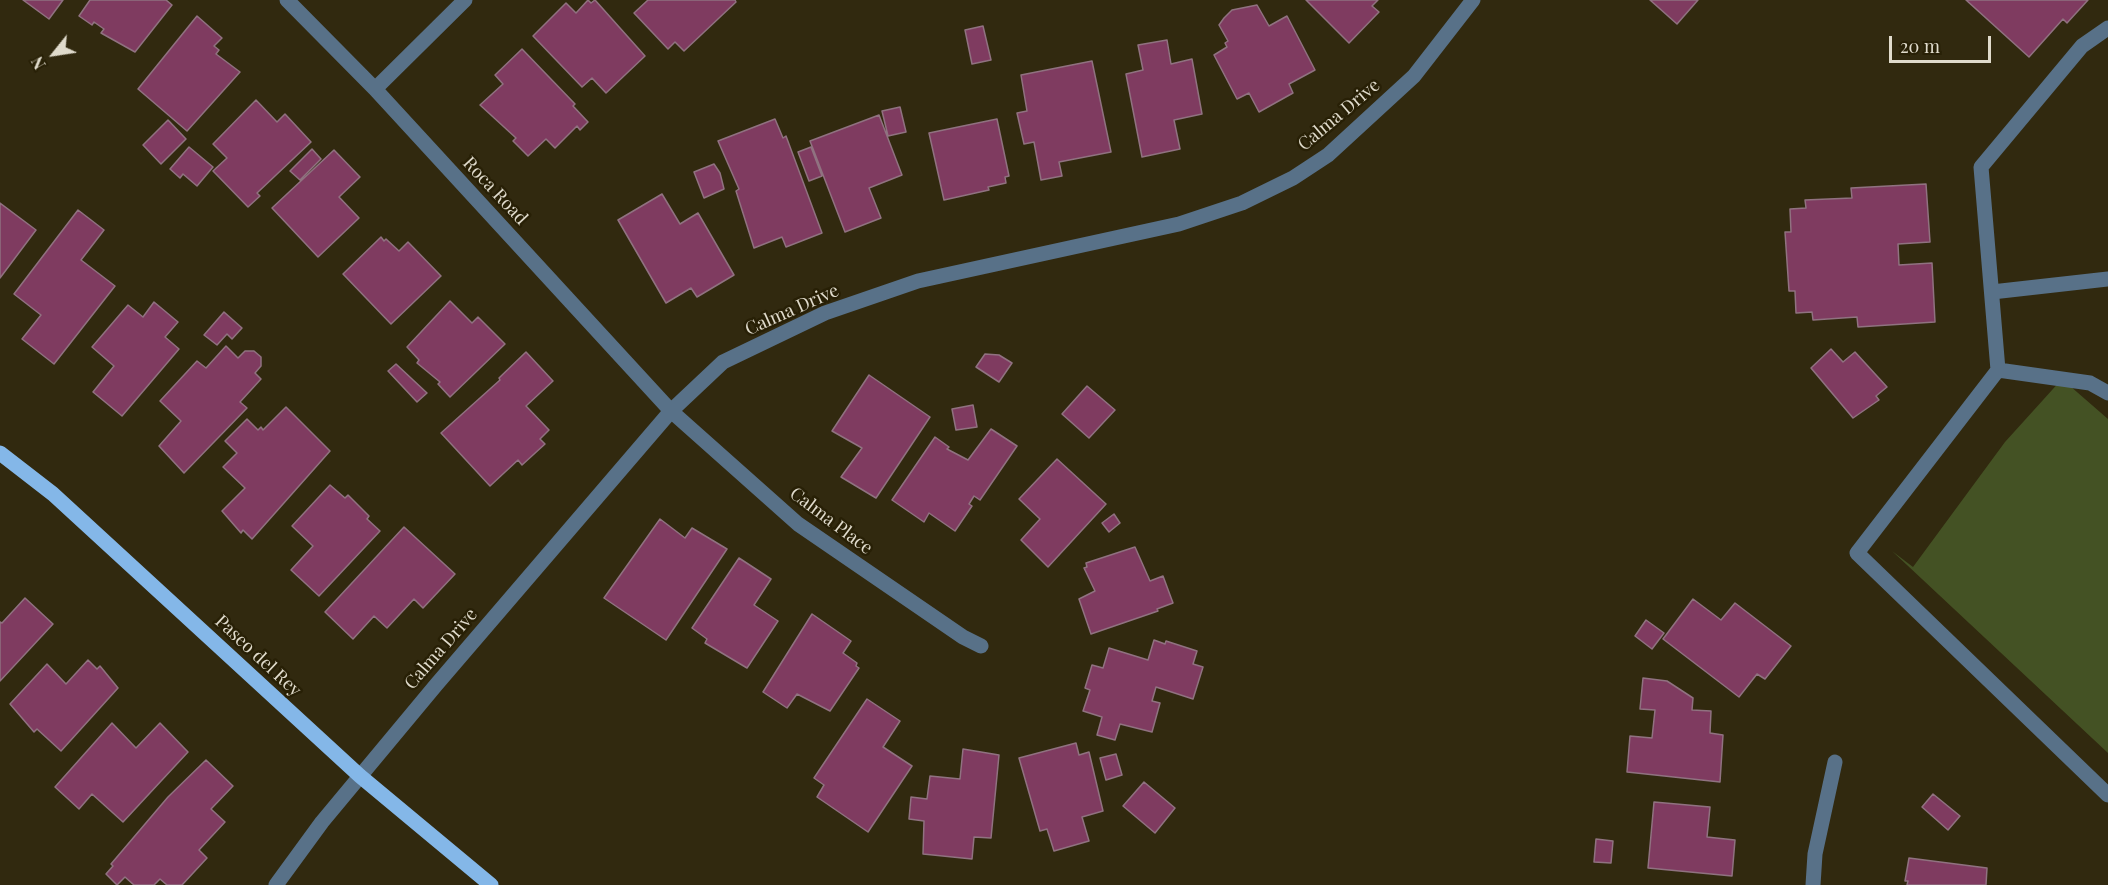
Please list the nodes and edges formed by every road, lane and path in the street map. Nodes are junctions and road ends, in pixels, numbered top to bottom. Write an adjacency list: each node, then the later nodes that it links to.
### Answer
1 (287, 0): 5 (street, Roca Road)
2 (465, 0): 5 (street)
3 (1473, 0): 10 (street, Calma Drive)
4 (2108, 28): 7 (street)
5 (375, 89): 10 (street, Roca Road)
6 (2108, 279): 7 (street)
7 (1992, 292): 8 (street)
8 (1998, 370): 9 (street); 15 (street)
9 (2108, 393)
10 (671, 411): 12 (street, Calma Place); 14 (street, Calma Drive)
11 (0, 453): 14 (main road, Paseo del Rey)
12 (981, 646)
13 (1835, 762): 18 (street)
14 (360, 776): 16 (street, Calma Drive); 17 (main road, Paseo del Rey)
15 (2108, 795)
16 (276, 885)
17 (491, 885)
18 (1813, 885)

